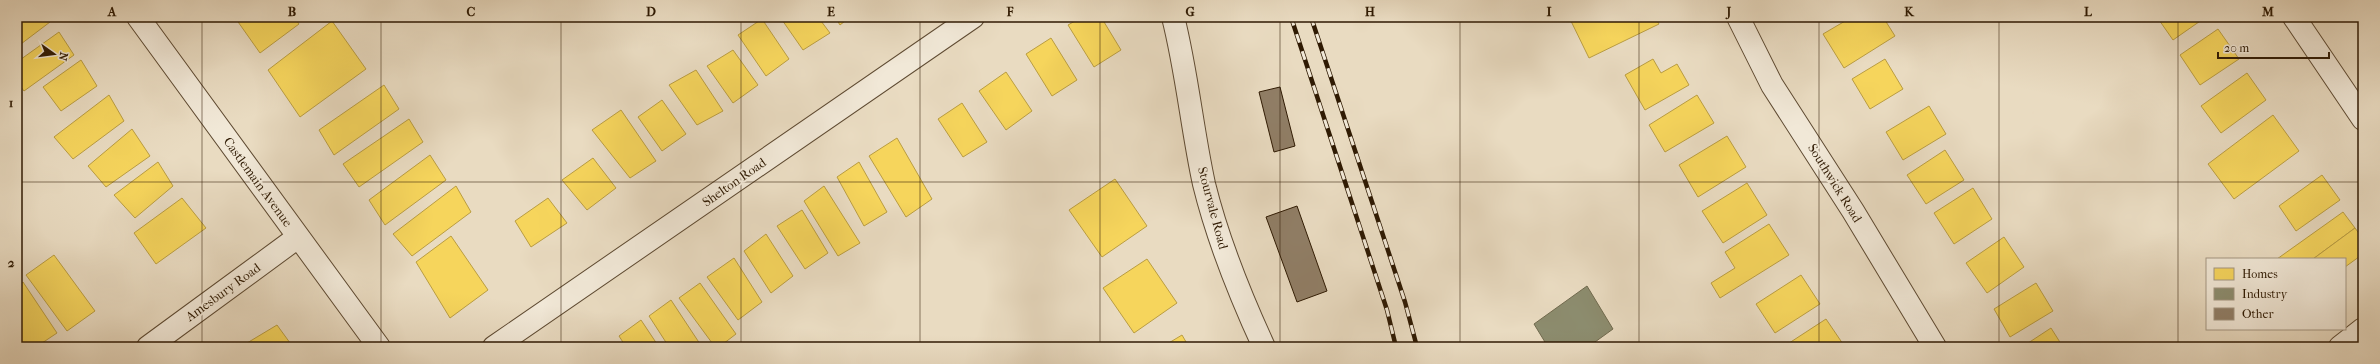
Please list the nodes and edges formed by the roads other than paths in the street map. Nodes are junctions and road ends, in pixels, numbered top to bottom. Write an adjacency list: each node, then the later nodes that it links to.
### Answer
1 (138, 17): 7 (street, Castlemain Avenue)
2 (973, 17): 11 (street, Shelton Road)
3 (1173, 17): 12 (street, Stourvale Road)
4 (1738, 17): 13 (street, Southwick Road)
5 (2294, 17): 6 (street)
6 (2363, 119)
7 (298, 237): 9 (street, Amesbury Road); 10 (street, Castlemain Avenue)
8 (2363, 330): 14 (street)
9 (148, 347)
10 (379, 347)
11 (494, 347)
12 (1264, 347)
13 (1935, 347)
14 (2340, 347)

